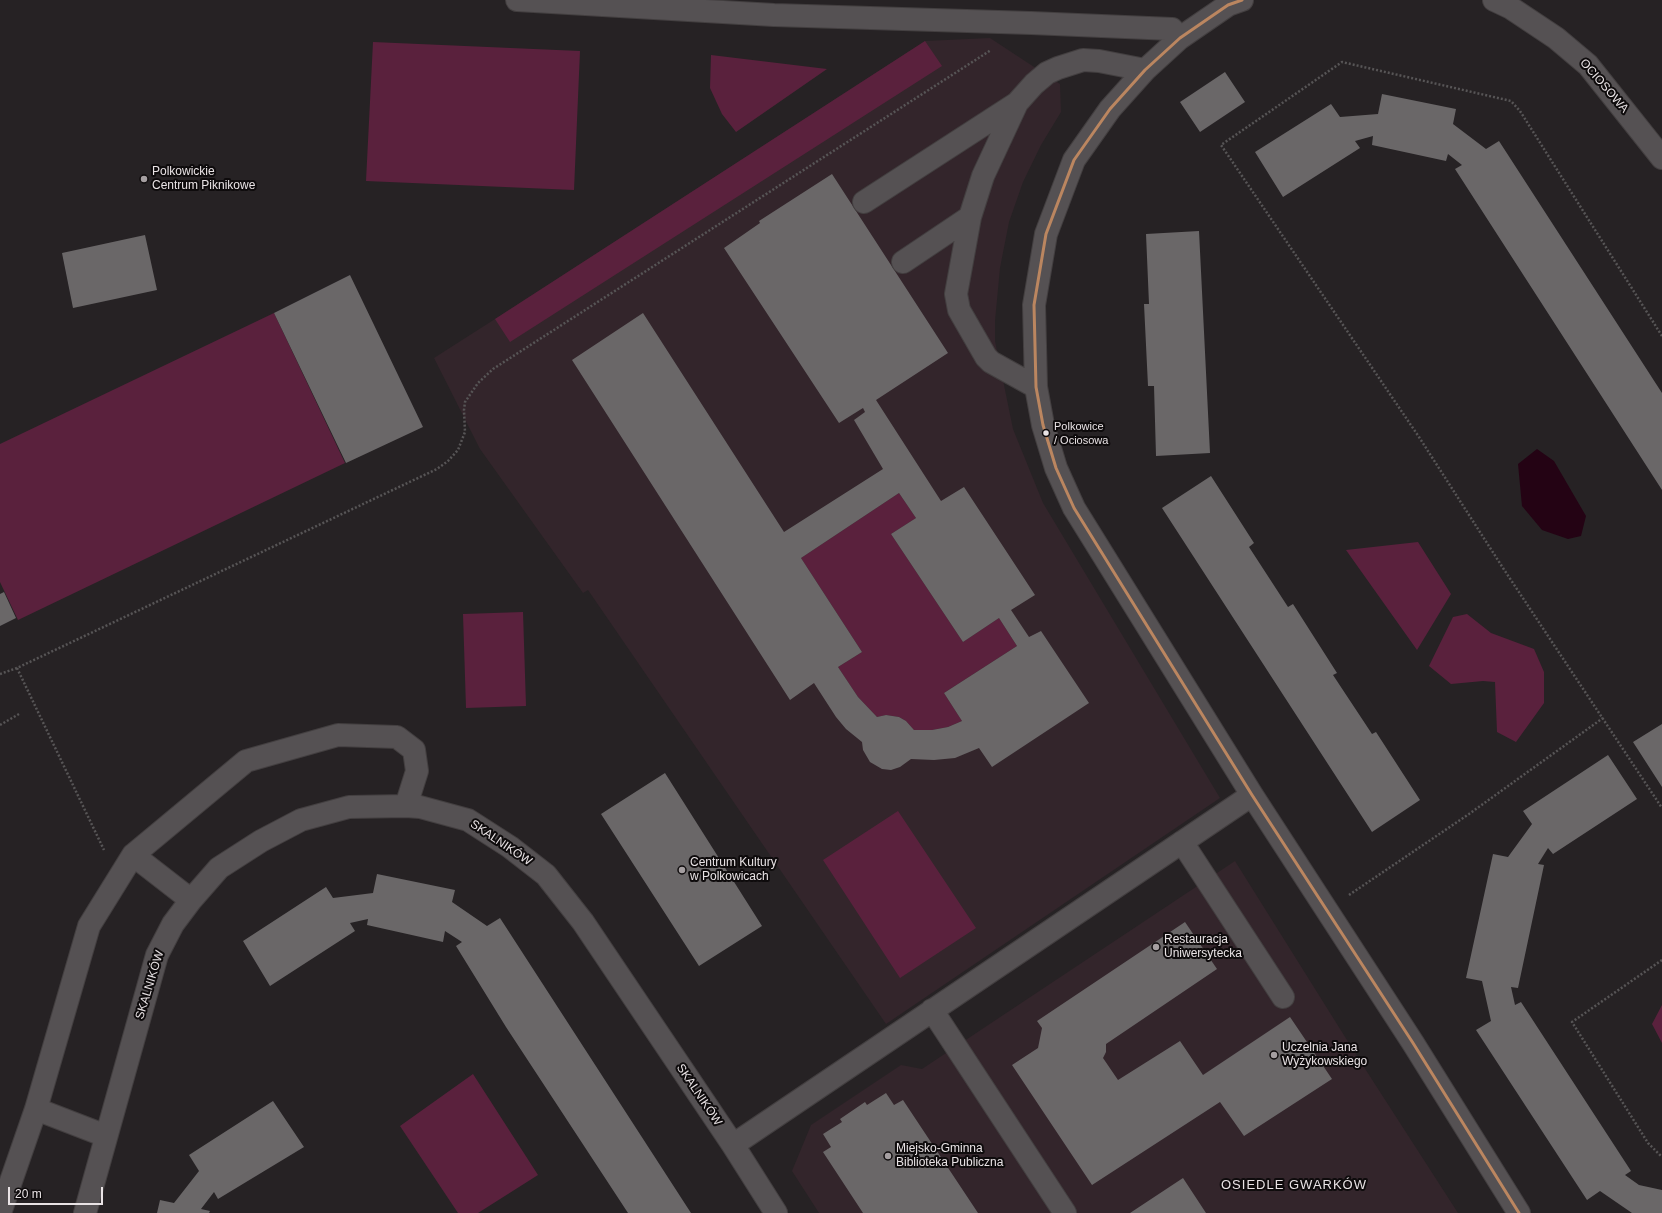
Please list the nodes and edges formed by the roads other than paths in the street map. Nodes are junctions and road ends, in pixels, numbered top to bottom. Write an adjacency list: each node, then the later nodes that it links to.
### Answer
1 (517, 0): 4 (street)
2 (1242, 0): 4 (street)
3 (1494, 0): 7 (street, OCIOSOWA)
4 (1180, 38): 5 (street)
5 (1145, 70): 6 (street); 11 (street)
6 (1017, 103): 8 (street); 9 (street)
7 (1662, 158)
8 (864, 202)
9 (970, 217): 10 (street); 11 (street)
10 (903, 262)
11 (1036, 387): 12 (street)
12 (1252, 795): 14 (street); 26 (street)
13 (406, 806): 15 (street); 16 (street, SKALNIKÓW); 21 (street, SKALNIKÓW)
14 (1182, 842): 17 (street); 18 (street)
15 (133, 855): 16 (street); 19 (street)
16 (191, 900): 20 (street, SKALNIKÓW)
17 (1283, 997)
18 (932, 1010): 21 (street); 25 (street)
19 (36, 1109): 20 (street); 22 (street)
20 (106, 1136): 23 (street, SKALNIKÓW)
21 (732, 1145): 24 (street, SKALNIKÓW)
22 (0, 1213)
23 (86, 1213)
24 (776, 1213)
25 (1064, 1213)
26 (1519, 1213)

